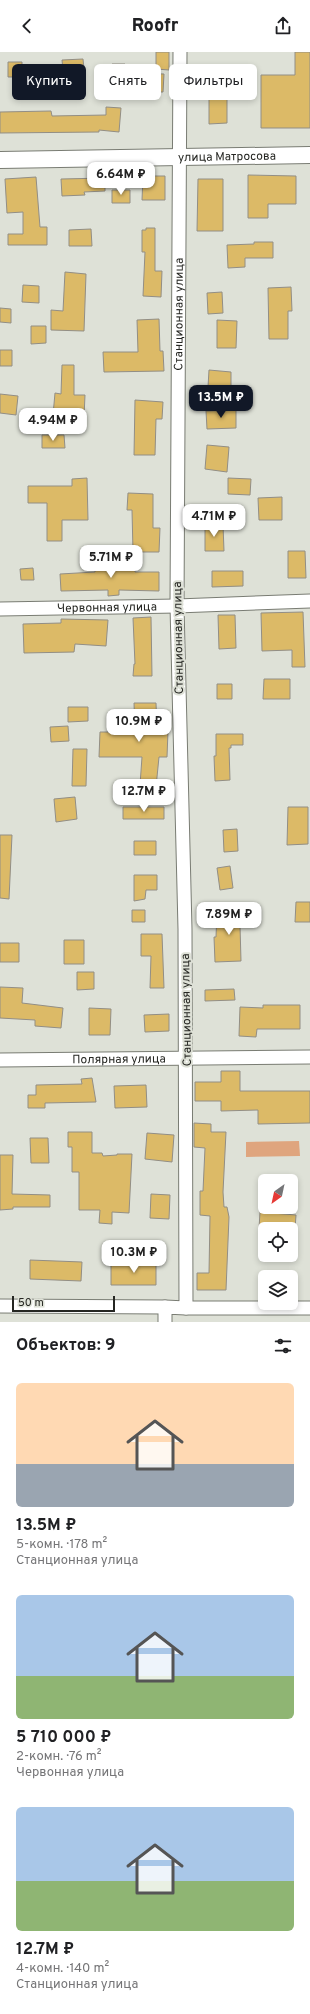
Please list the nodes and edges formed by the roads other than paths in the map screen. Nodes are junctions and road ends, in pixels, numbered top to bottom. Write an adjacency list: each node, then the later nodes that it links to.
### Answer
1 (180, 52): 3 (street, Станционная улица)
2 (310, 155): 3 (street, улица Матросова)
3 (179, 157): 4 (street, улица Матросова); 6 (street, Станционная улица)
4 (0, 160)
5 (310, 601): 6 (street, Червонная улица)
6 (177, 606): 7 (street, Червонная улица); 8 (street, Станционная улица)
7 (0, 609)
8 (187, 1057): 9 (street, Полярная улица); 10 (street, Полярная улица); 13 (street, Станционная улица)
9 (310, 1057)
10 (0, 1060)
11 (0, 1306): 12 (street)
12 (165, 1307): 13 (street); 15 (street)
13 (186, 1308): 14 (street)
14 (310, 1308)
15 (165, 1322)

